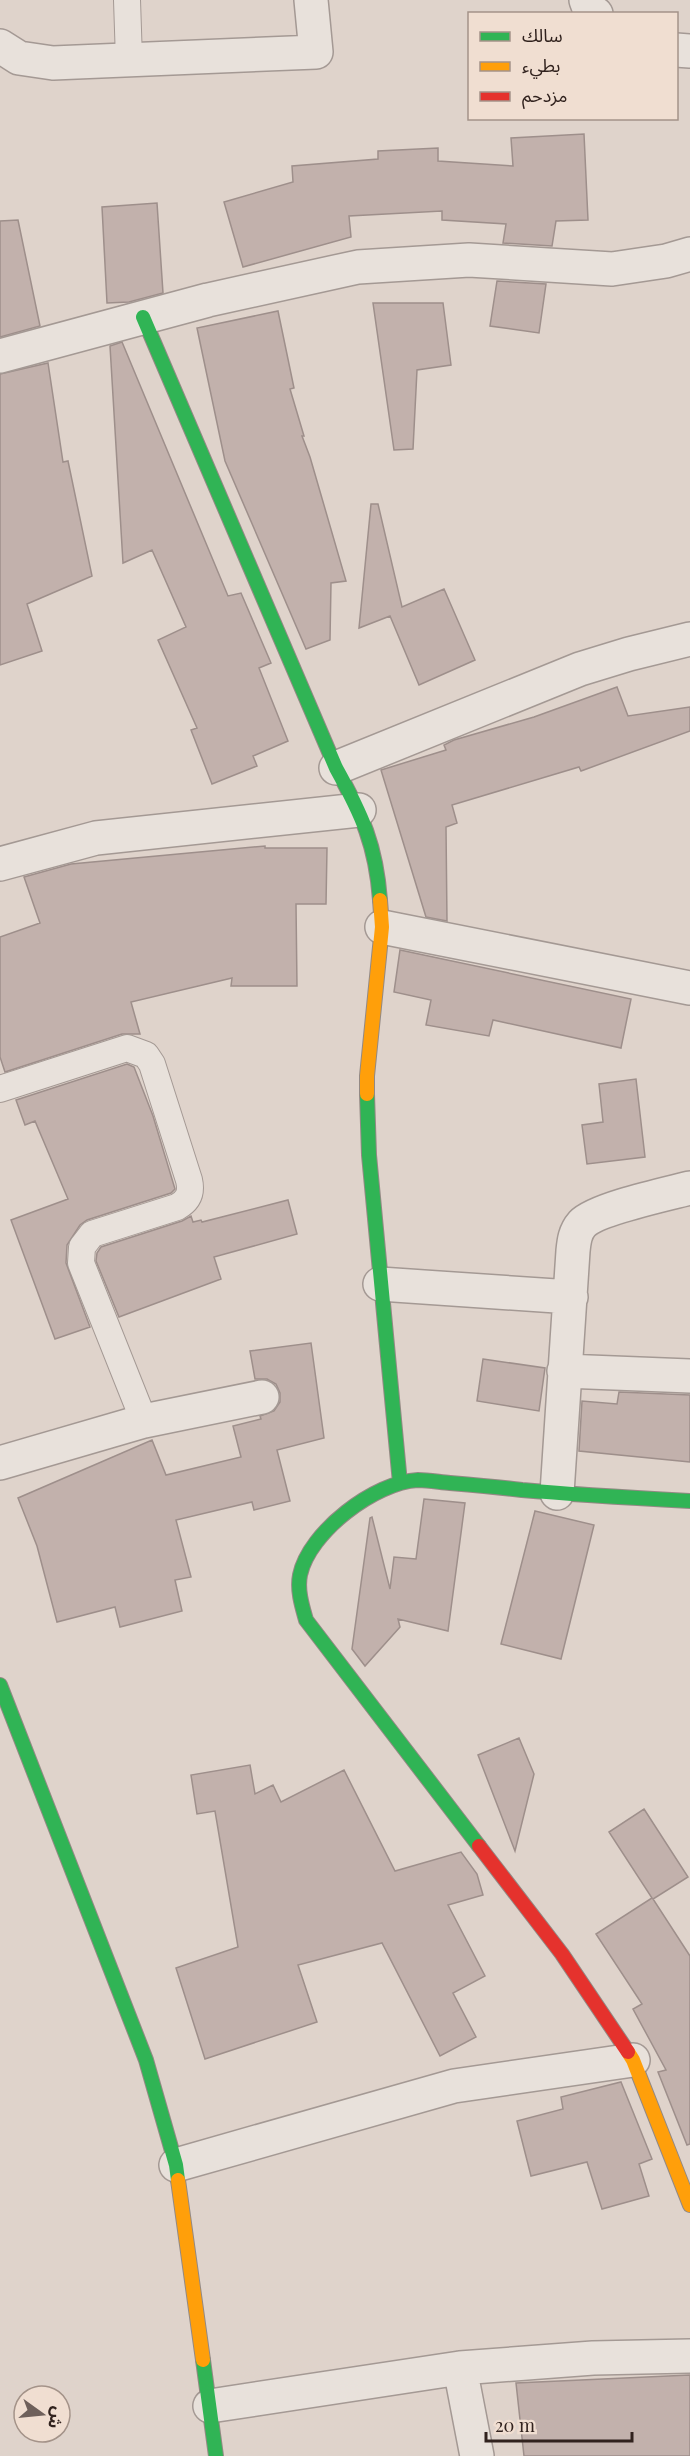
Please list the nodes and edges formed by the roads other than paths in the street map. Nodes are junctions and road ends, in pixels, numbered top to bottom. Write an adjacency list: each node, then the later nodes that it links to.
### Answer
1 (127, 0): 4 (lane)
2 (311, 0): 4 (street)
3 (0, 46): 4 (street)
4 (129, 60)
5 (690, 254): 6 (street)
6 (143, 317): 7 (street); 9 (street)
7 (0, 356)
8 (690, 639): 9 (street)
9 (336, 768): 10 (street)
10 (359, 810): 11 (street); 12 (street)
11 (0, 864)
12 (382, 927): 13 (street); 16 (street)
13 (690, 988)
14 (0, 1089): 21 (lane)
15 (690, 1188): 17 (street)
16 (380, 1284): 17 (street); 23 (street)
17 (571, 1297): 18 (street)
18 (564, 1371): 19 (street); 24 (street)
19 (690, 1376)
20 (262, 1397): 21 (street)
21 (144, 1422): 22 (street)
22 (0, 1463)
23 (400, 1483): 24 (street); 27 (street)
24 (557, 1493): 25 (street)
25 (690, 1501)
26 (0, 1686): 28 (street)
27 (633, 2060): 28 (street); 29 (street)
28 (176, 2165): 33 (street)
29 (684, 2166): 30 (street)
30 (690, 2205)
31 (690, 2356): 32 (street)
32 (460, 2368): 33 (street); 35 (street)
33 (210, 2406): 34 (street)
34 (216, 2456)
35 (477, 2456)

